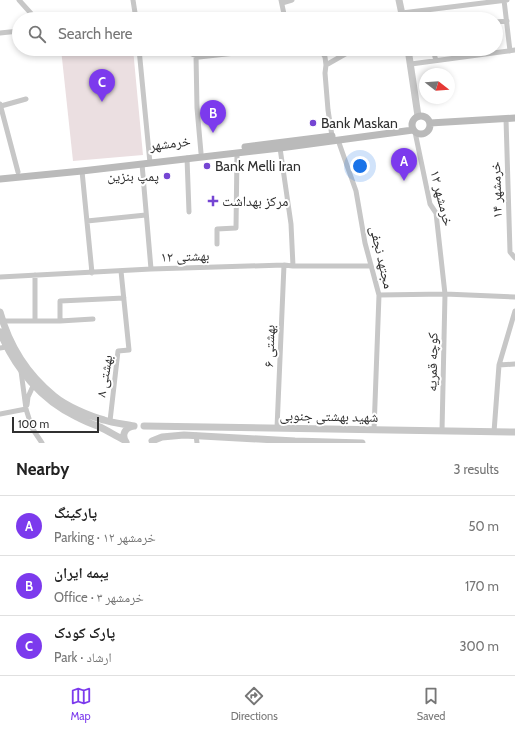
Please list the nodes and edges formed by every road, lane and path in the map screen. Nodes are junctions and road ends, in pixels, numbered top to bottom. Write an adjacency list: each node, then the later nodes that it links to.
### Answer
1 (19, 0): 9 (street)
2 (133, 0): 10 (street)
3 (292, 0): 6 (street)
4 (399, 0): 12 (street)
5 (505, 0): 7 (street); 15 (street)
6 (281, 2): 11 (street)
7 (461, 3): 8 (street)
8 (423, 11): 13 (street)
9 (30, 12)
10 (135, 12)
11 (284, 12)
12 (401, 12)
13 (419, 12)
14 (503, 21): 15 (street)
15 (507, 21): 18 (street)
16 (12, 32): 17 (street)
17 (0, 33)
18 (513, 51): 19 (street)
19 (503, 52)
20 (140, 56): 43 (street)
21 (198, 56): 40 (street)
22 (324, 56): 30 (street)
23 (342, 56): 30 (street)
24 (409, 56): 29 (street)
25 (435, 56): 28 (street)
26 (472, 56): 27 (street)
27 (456, 58): 28 (street)
28 (436, 61): 29 (street)
29 (411, 64): 33 (street)
30 (326, 65): 38 (street, مجتهد نجفی)
31 (26, 99): 32 (street)
32 (0, 105): 46 (street)
33 (418, 116): 36 (main road); 37 (main road)
34 (515, 118): 35 (main road)
35 (506, 119): 36 (main road); 52 (street, خرمشهر ۱۴)
36 (430, 123): 37 (main road)
37 (414, 130): 38 (main road, خرمشهر); 61 (street, خرمشهر ۱۲)
38 (335, 138): 39 (main road, خرمشهر); 40 (main road, خرمشهر); 55 (street, مجتهد نجفی)
39 (280, 148): 41 (main road, خرمشهر); 54 (street)
40 (201, 152): 43 (main road, خرمشهر)
41 (237, 153): 42 (main road, خرمشهر); 51 (street)
42 (187, 158): 43 (main road, خرمشهر); 48 (street)
43 (149, 161): 44 (main road, خرمشهر); 46 (main road, خرمشهر)
44 (142, 164): 45 (main road, خرمشهر); 49 (street)
45 (82, 171): 47 (main road, خرمشهر); 50 (street)
46 (18, 172): 47 (main road, خرمشهر)
47 (2, 176)
48 (189, 212)
49 (146, 215): 50 (street); 56 (street)
50 (87, 221): 58 (street)
51 (217, 244)
52 (515, 258)
53 (284, 265): 54 (street, بهشتی ۱۲); 56 (street, بهشتی ۱۲); 82 (street, بهشتی ۶)
54 (293, 266): 55 (street, بهشتی ۱۲)
55 (371, 266): 62 (street, مجتهد نجفی)
56 (151, 269): 57 (street, بهشتی ۱۲)
57 (121, 271): 58 (street, بهشتی ۱۲); 64 (street, بهشتی ۸)
58 (92, 272): 59 (street, بهشتی ۱۲)
59 (35, 276): 60 (street, بهشتی ۱۲); 69 (street)
60 (0, 277)
61 (445, 294): 62 (street); 63 (street); 85 (street, کوچه قمریه)
62 (379, 295): 84 (street, مجتهد نجفی)
63 (515, 297)
64 (124, 298): 70 (street); 79 (street, بهشتی ۸)
65 (515, 311): 74 (street)
66 (0, 312): 68 (street)
67 (93, 319): 70 (street)
68 (2, 321): 69 (street); 79 (street)
69 (35, 321): 70 (street)
70 (60, 321)
71 (0, 332): 72 (street)
72 (3, 348): 75 (street)
73 (515, 364): 74 (street)
74 (499, 365): 86 (street)
75 (21, 370): 76 (street); 77 (street)
76 (33, 386): 77 (street); 90 (street)
77 (26, 409): 78 (street); 93 (street)
78 (0, 414)
79 (110, 421): 80 (street)
80 (134, 426): 81 (street, شهید بهشتی جنوبی); 90 (street)
81 (144, 426): 82 (street, شهید بهشتی جنوبی); 91 (street)
82 (277, 428): 83 (street, شهید بهشتی جنوبی)
83 (313, 429): 84 (street, شهید بهشتی جنوبی); 89 (street)
84 (374, 430): 85 (street, شهید بهشتی جنوبی)
85 (442, 431): 86 (street, شهید بهشتی جنوبی)
86 (494, 432): 87 (street, شهید بهشتی جنوبی)
87 (515, 432)
88 (196, 439): 91 (street, شهید بهشتی جنوبی); 92 (street, شهید بهشتی جنوبی)
89 (313, 441): 92 (street, شهید بهشتی جنوبی); 94 (street, شهید بهشتی جنوبی)
90 (126, 442)
91 (151, 442)
92 (295, 442)
93 (42, 443)
94 (362, 443)

